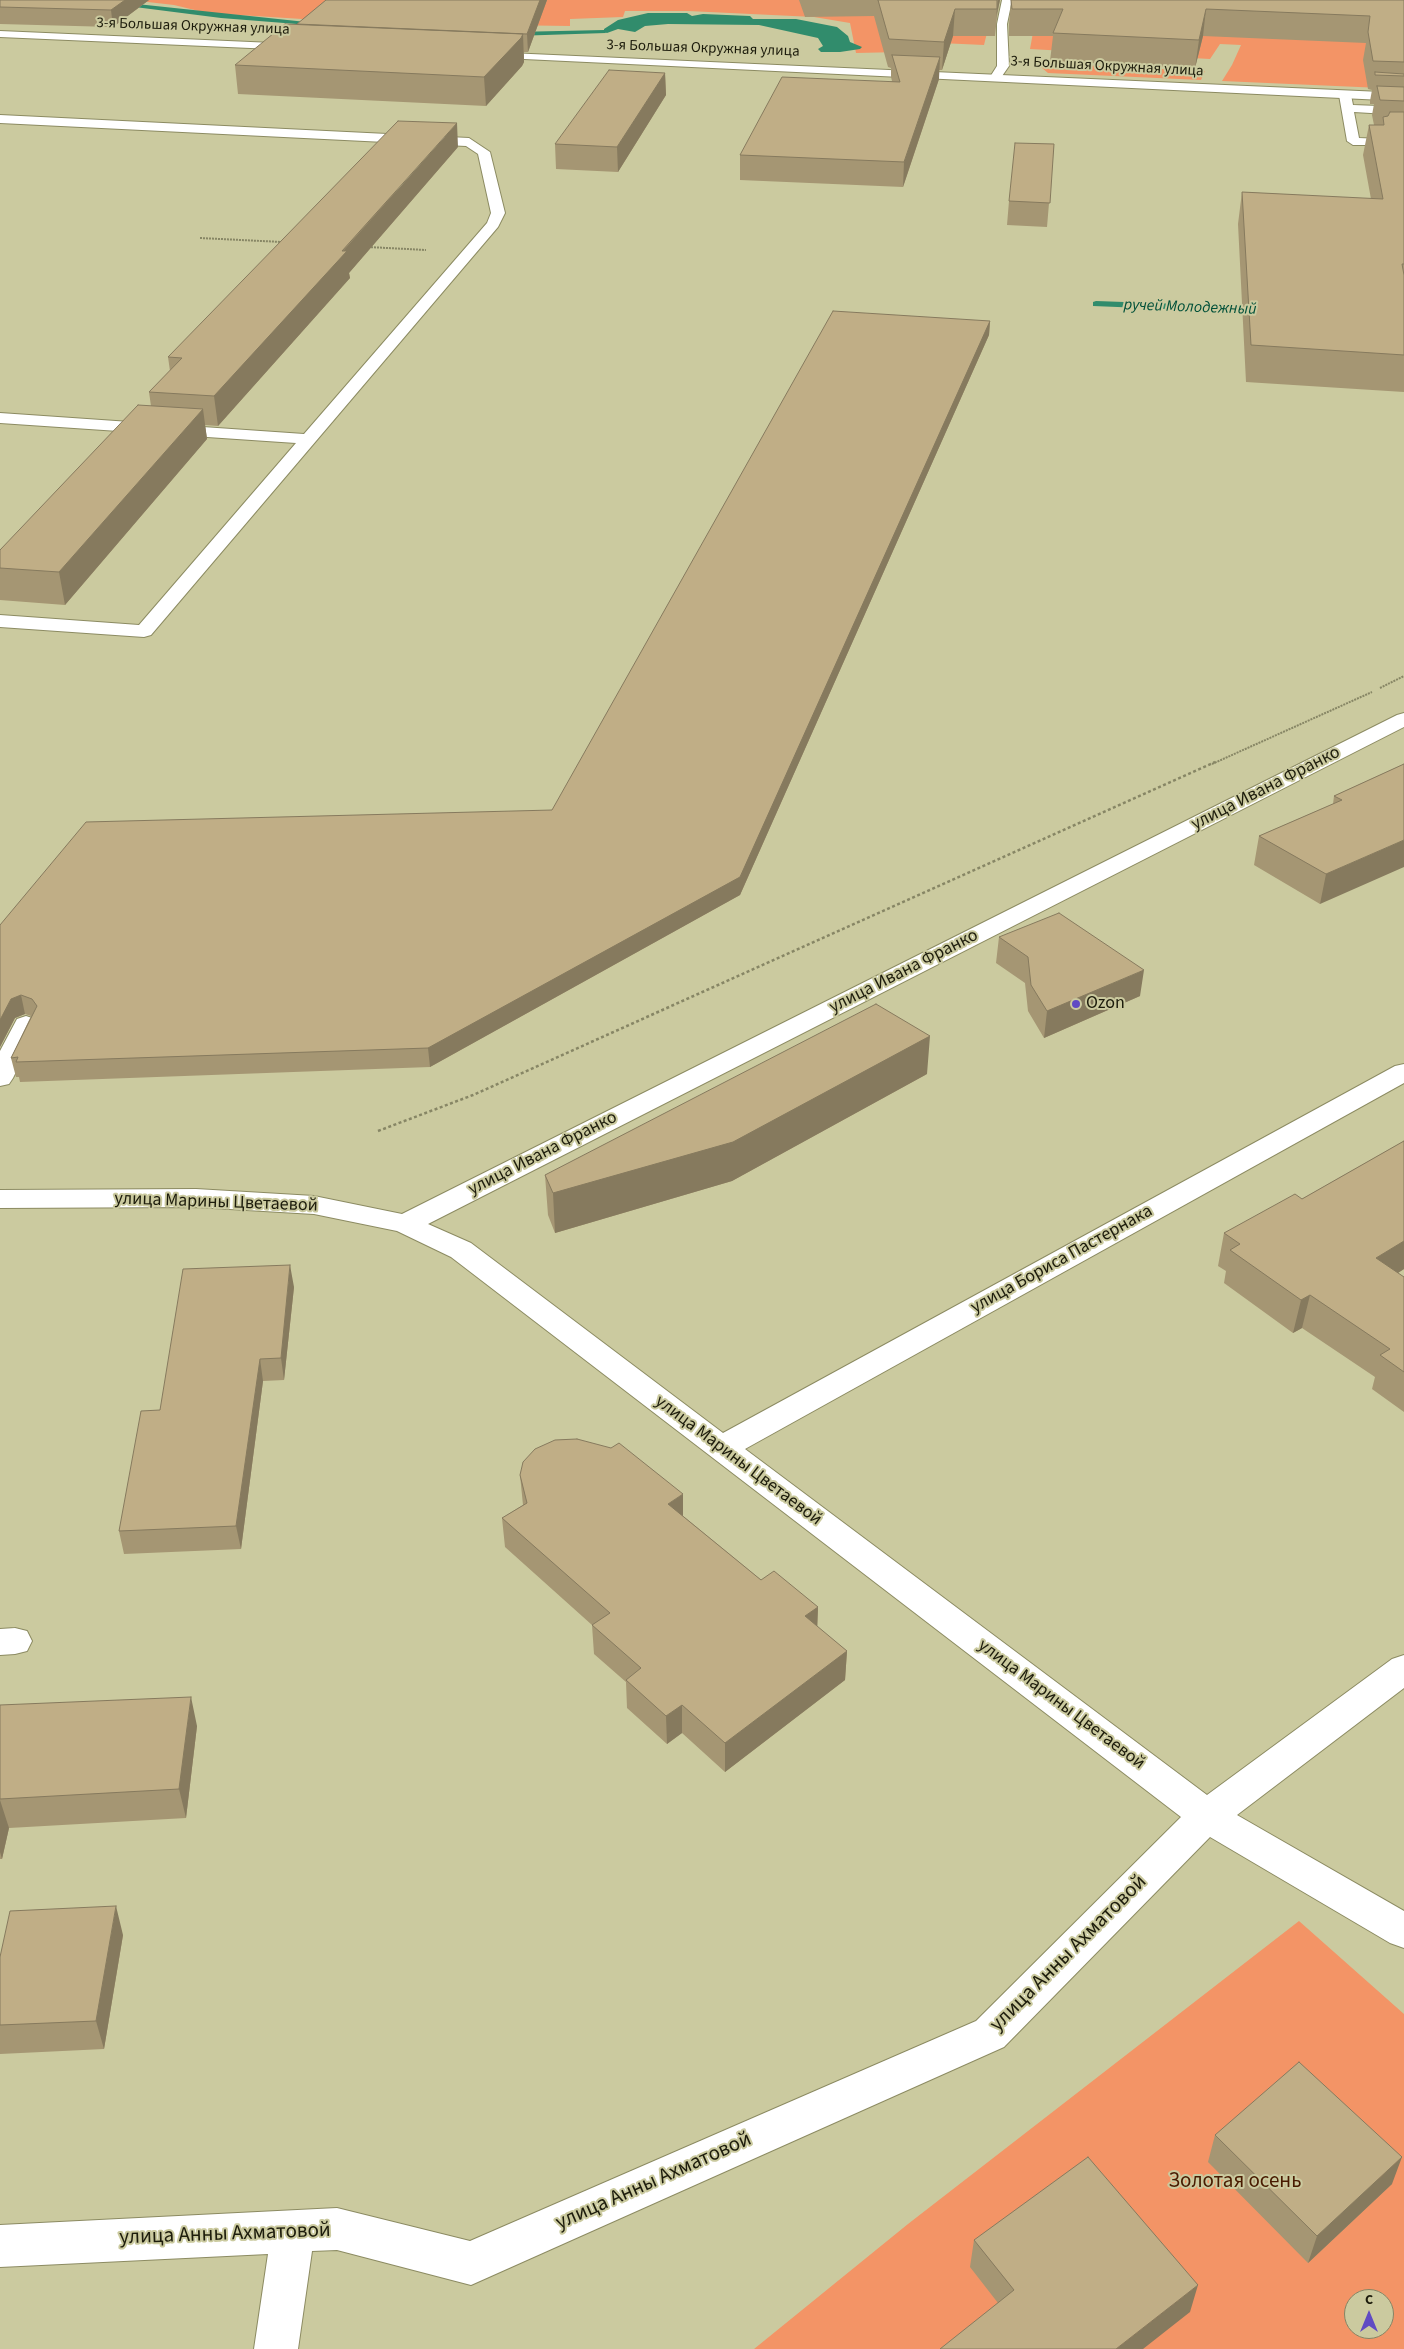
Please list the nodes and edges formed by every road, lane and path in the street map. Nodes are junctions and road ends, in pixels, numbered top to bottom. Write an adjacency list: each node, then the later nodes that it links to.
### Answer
1 (1006, 0): 5 (street)
2 (0, 34): 3 (street, 3-я Большая Окружная улица)
3 (310, 47)
4 (469, 54): 5 (street, 3-я Большая Окружная улица)
5 (996, 77): 6 (street, 3-я Большая Окружная улица)
6 (1345, 95): 7 (street, 3-я Большая Окружная улица); 8 (street)
7 (1404, 97)
8 (1347, 108): 9 (street); 11 (street)
9 (1404, 111)
10 (0, 119): 17 (street)
11 (1352, 135): 12 (street); 13 (street)
12 (1389, 136)
13 (1377, 142)
14 (200, 238): 15 (path)
15 (287, 243)
16 (364, 246): 17 (path)
17 (470, 252): 19 (street)
18 (0, 418): 19 (street)
19 (309, 439): 20 (street)
20 (0, 621)
21 (1404, 676): 26 (path)
22 (1404, 719): 28 (street, улица Ивана Франко)
23 (26, 1024): 25 (street)
24 (1404, 1072): 29 (street, улица Бориса Пастернака)
25 (0, 1078)
26 (378, 1131)
27 (0, 1199): 28 (street, улица Марины Цветаевой)
28 (405, 1224): 29 (street, улица Марины Цветаевой)
29 (721, 1448): 31 (street, улица Марины Цветаевой)
30 (1404, 1669): 31 (street, улица Анны Ахматовой)
31 (1208, 1816): 32 (street, улица Марины Цветаевой); 33 (street, улица Анны Ахматовой)
32 (1404, 1931)
33 (293, 2230): 34 (street, улица Анны Ахматовой); 35 (street)
34 (0, 2246)
35 (276, 2349)

